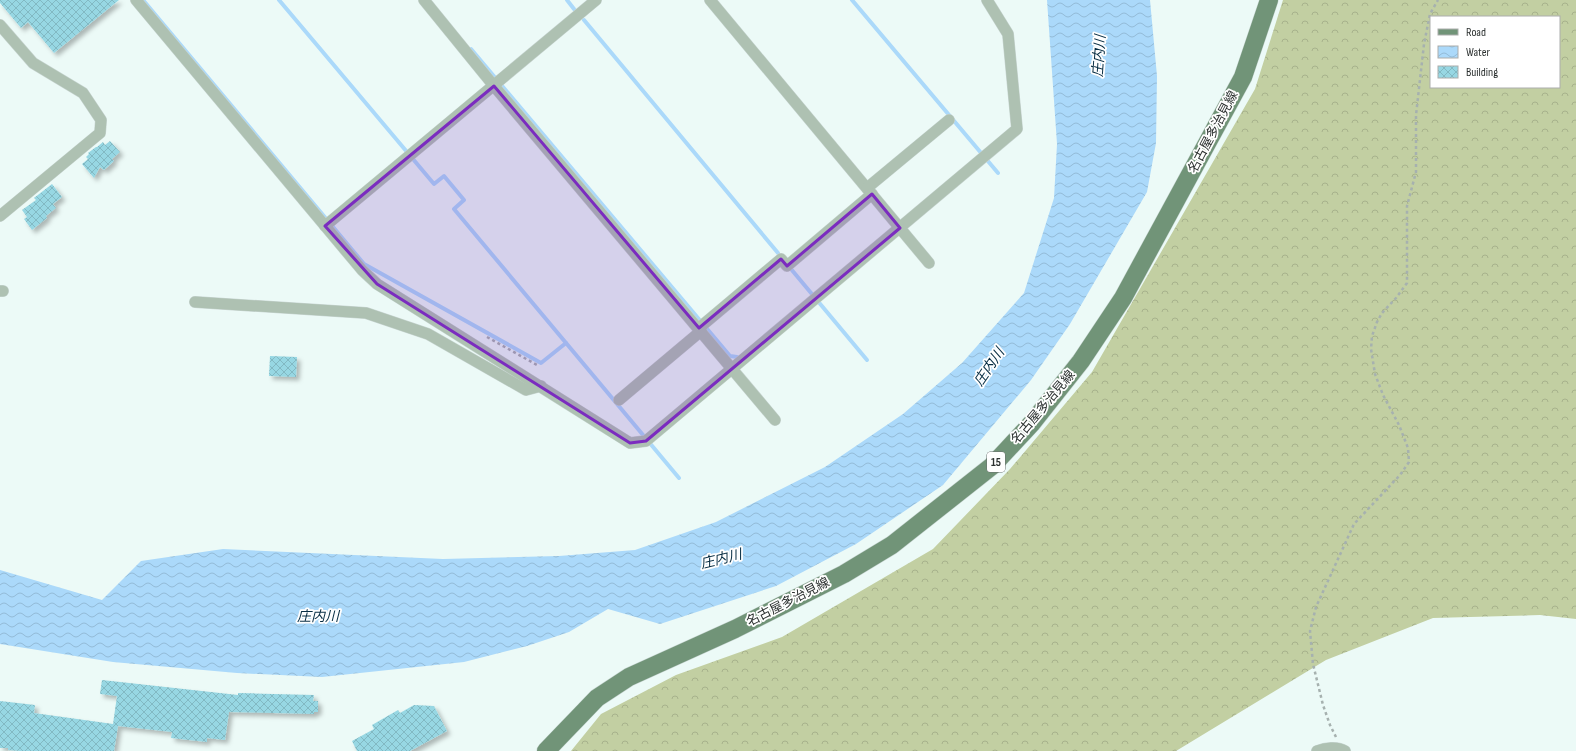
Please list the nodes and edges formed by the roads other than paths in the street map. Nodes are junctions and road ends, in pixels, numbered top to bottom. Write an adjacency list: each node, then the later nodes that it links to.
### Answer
1 (136, 0): 12 (street)
2 (424, 0): 8 (street)
3 (596, 0): 8 (street)
4 (710, 0): 10 (street)
5 (987, 0): 13 (street)
6 (1269, 0): 22 (main road, 名古屋多治見線 / 15)
7 (0, 25): 11 (street)
8 (494, 86): 12 (street); 16 (street)
9 (949, 120): 10 (street)
10 (869, 191): 13 (street); 16 (street)
11 (0, 216)
12 (326, 226): 18 (street)
13 (900, 228): 14 (street); 17 (street)
14 (929, 264)
15 (195, 302): 18 (street)
16 (700, 329): 17 (street); 19 (street)
17 (732, 368): 18 (street); 20 (street)
18 (541, 386)
19 (619, 400)
20 (775, 420)
21 (1343, 750): 23 (street)
22 (546, 751)
23 (1317, 751)

